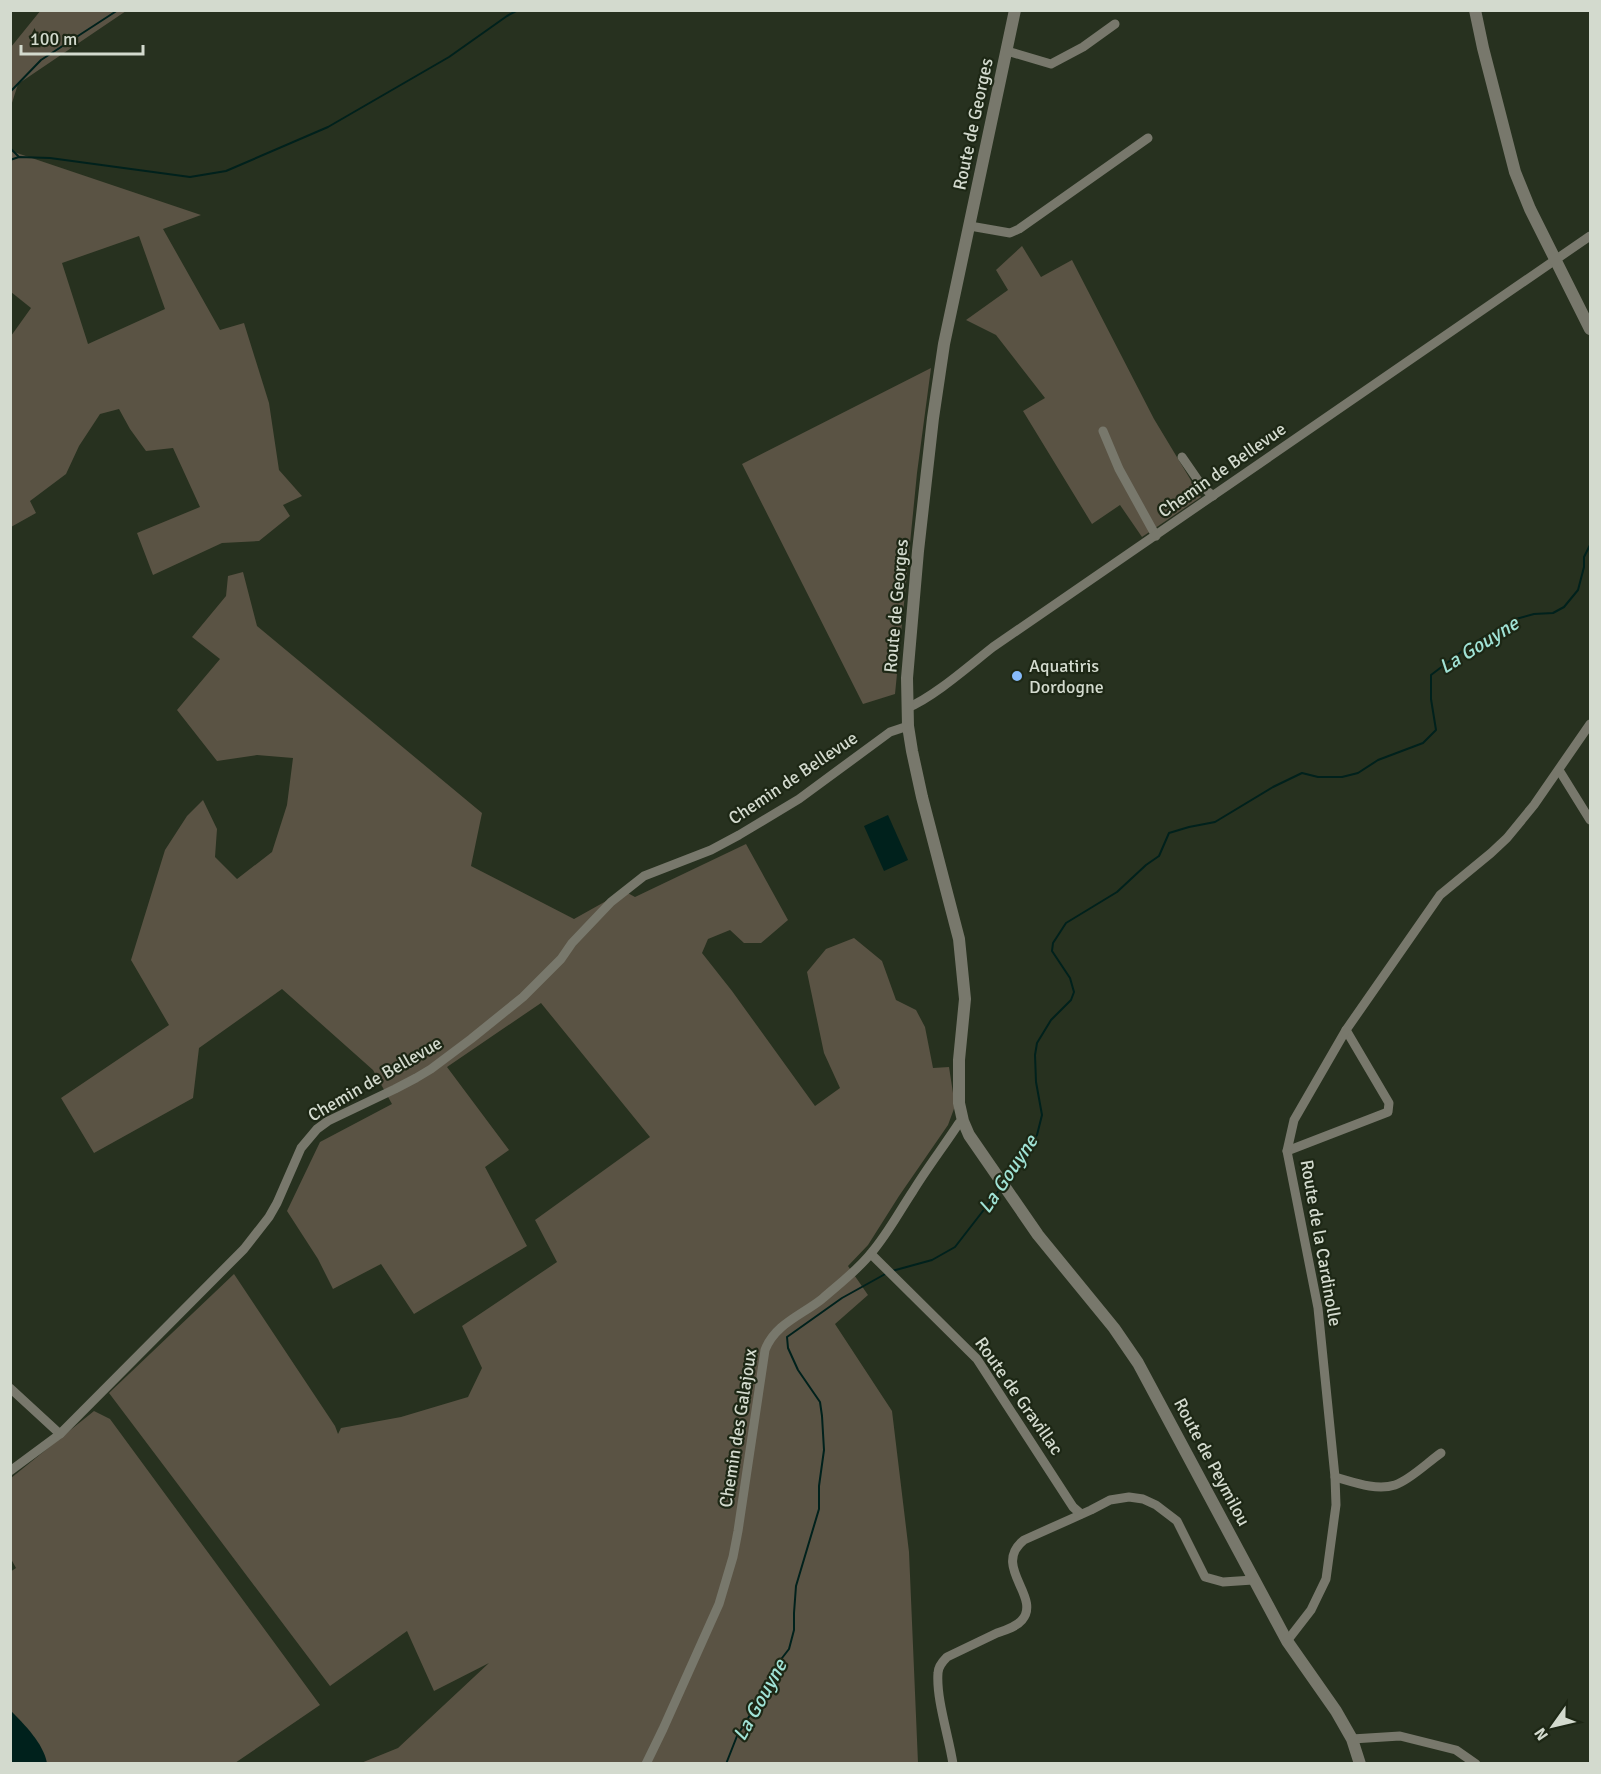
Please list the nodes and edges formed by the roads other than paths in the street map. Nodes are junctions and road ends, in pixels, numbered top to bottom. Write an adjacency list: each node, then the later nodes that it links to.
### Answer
1 (1015, 10): 4 (street, Route de Georges)
2 (1475, 10): 8 (street)
3 (1115, 24): 4 (street)
4 (1007, 51): 6 (street, Route de Georges)
5 (1148, 138): 6 (street)
6 (970, 226): 14 (street, Route de Georges)
7 (1590, 236): 8 (street, Chemin de Bellevue)
8 (1556, 260): 9 (street); 12 (street, Chemin de Bellevue)
9 (1590, 329)
10 (1103, 431): 13 (street)
11 (1182, 458): 12 (street)
12 (1213, 496): 13 (street, Chemin de Bellevue)
13 (1156, 536): 14 (street, Chemin de Bellevue)
14 (907, 708): 16 (street, Route de Georges)
15 (1590, 724): 17 (street, Route de la Cardinolle)
16 (908, 726): 20 (street, Route de Georges); 25 (street, Chemin de Bellevue)
17 (1559, 770): 18 (street); 19 (street, Route de la Cardinolle)
18 (1590, 820)
19 (1347, 1030): 21 (street, Route de la Cardinolle); 21 (street)
20 (963, 1121): 22 (street, Route de Georges); 23 (street, Chemin des Galajoux)
21 (1287, 1150): 28 (street, Route de la Cardinolle)
22 (1008, 1192): 30 (street, Route de Peymilou)
23 (871, 1254): 29 (street, Route de Gravillac); 33 (street, Chemin des Galajoux)
24 (10, 1388): 25 (street)
25 (60, 1434): 27 (street, Chemin de Bellevue)
26 (1441, 1453): 28 (street)
27 (10, 1471)
28 (1335, 1477): 31 (street, Route de la Cardinolle)
29 (1081, 1514): 30 (street); 34 (street)
30 (1253, 1580): 31 (street, Route de Peymilou)
31 (1287, 1641): 32 (street, Route de Peymilou)
32 (1352, 1738): 35 (street, Route de Peymilou); 36 (street)
33 (646, 1764)
34 (953, 1764)
35 (1360, 1764)
36 (1476, 1764)

